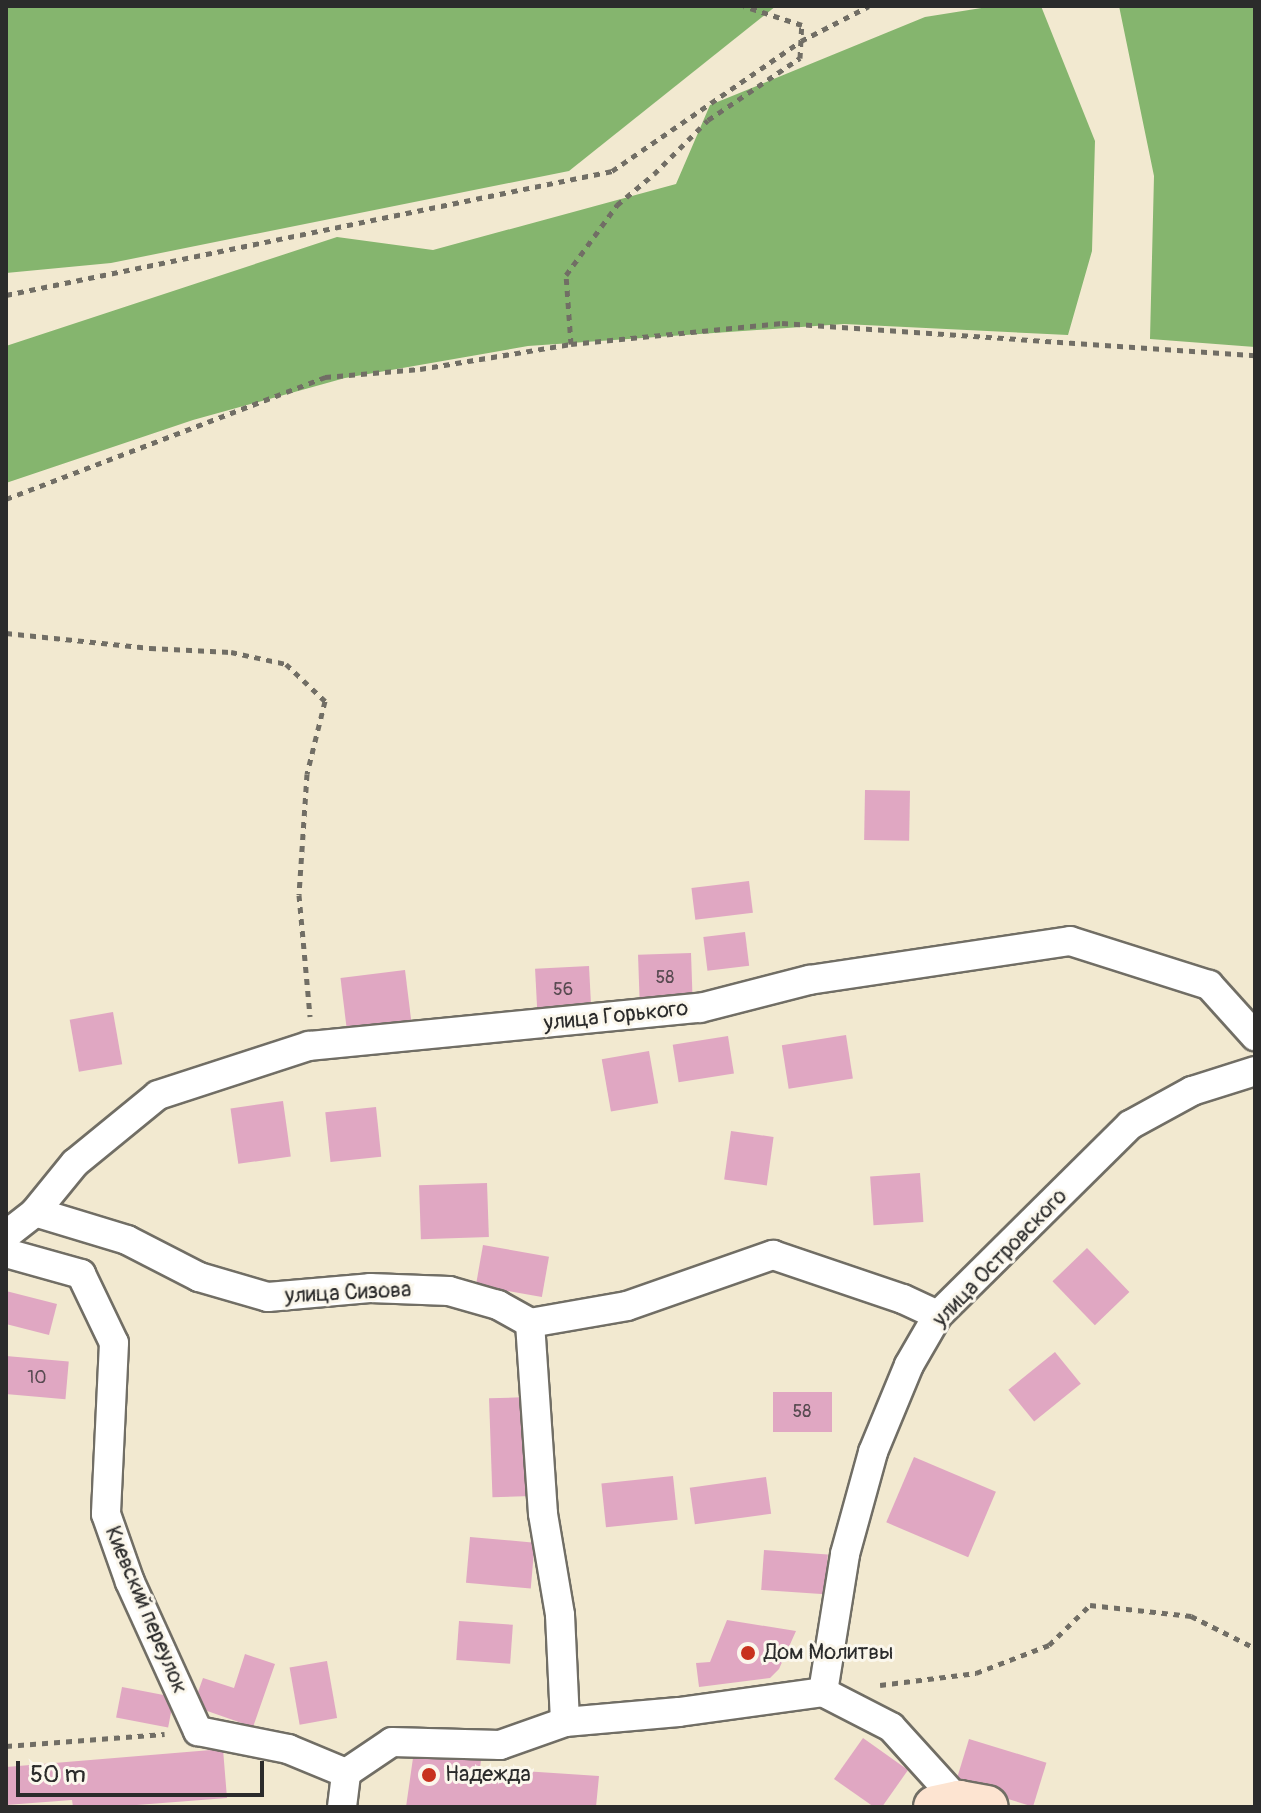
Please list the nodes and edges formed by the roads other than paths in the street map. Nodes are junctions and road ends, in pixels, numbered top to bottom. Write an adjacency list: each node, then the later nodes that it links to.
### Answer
1 (1255, 1036): 3 (street, улица Горького)
2 (1255, 1071): 6 (street, улица Островского)
3 (35, 1212): 4 (street, улица Горького); 7 (street, улица Сизова)
4 (6, 1235)
5 (6, 1253): 10 (street, Киевский переулок)
6 (938, 1315): 7 (street); 8 (street, улица Островского)
7 (530, 1323): 9 (street)
8 (823, 1692): 9 (street); 11 (street)
9 (565, 1722): 10 (street)
10 (346, 1773): 12 (street)
11 (960, 1805)
12 (342, 1807)

